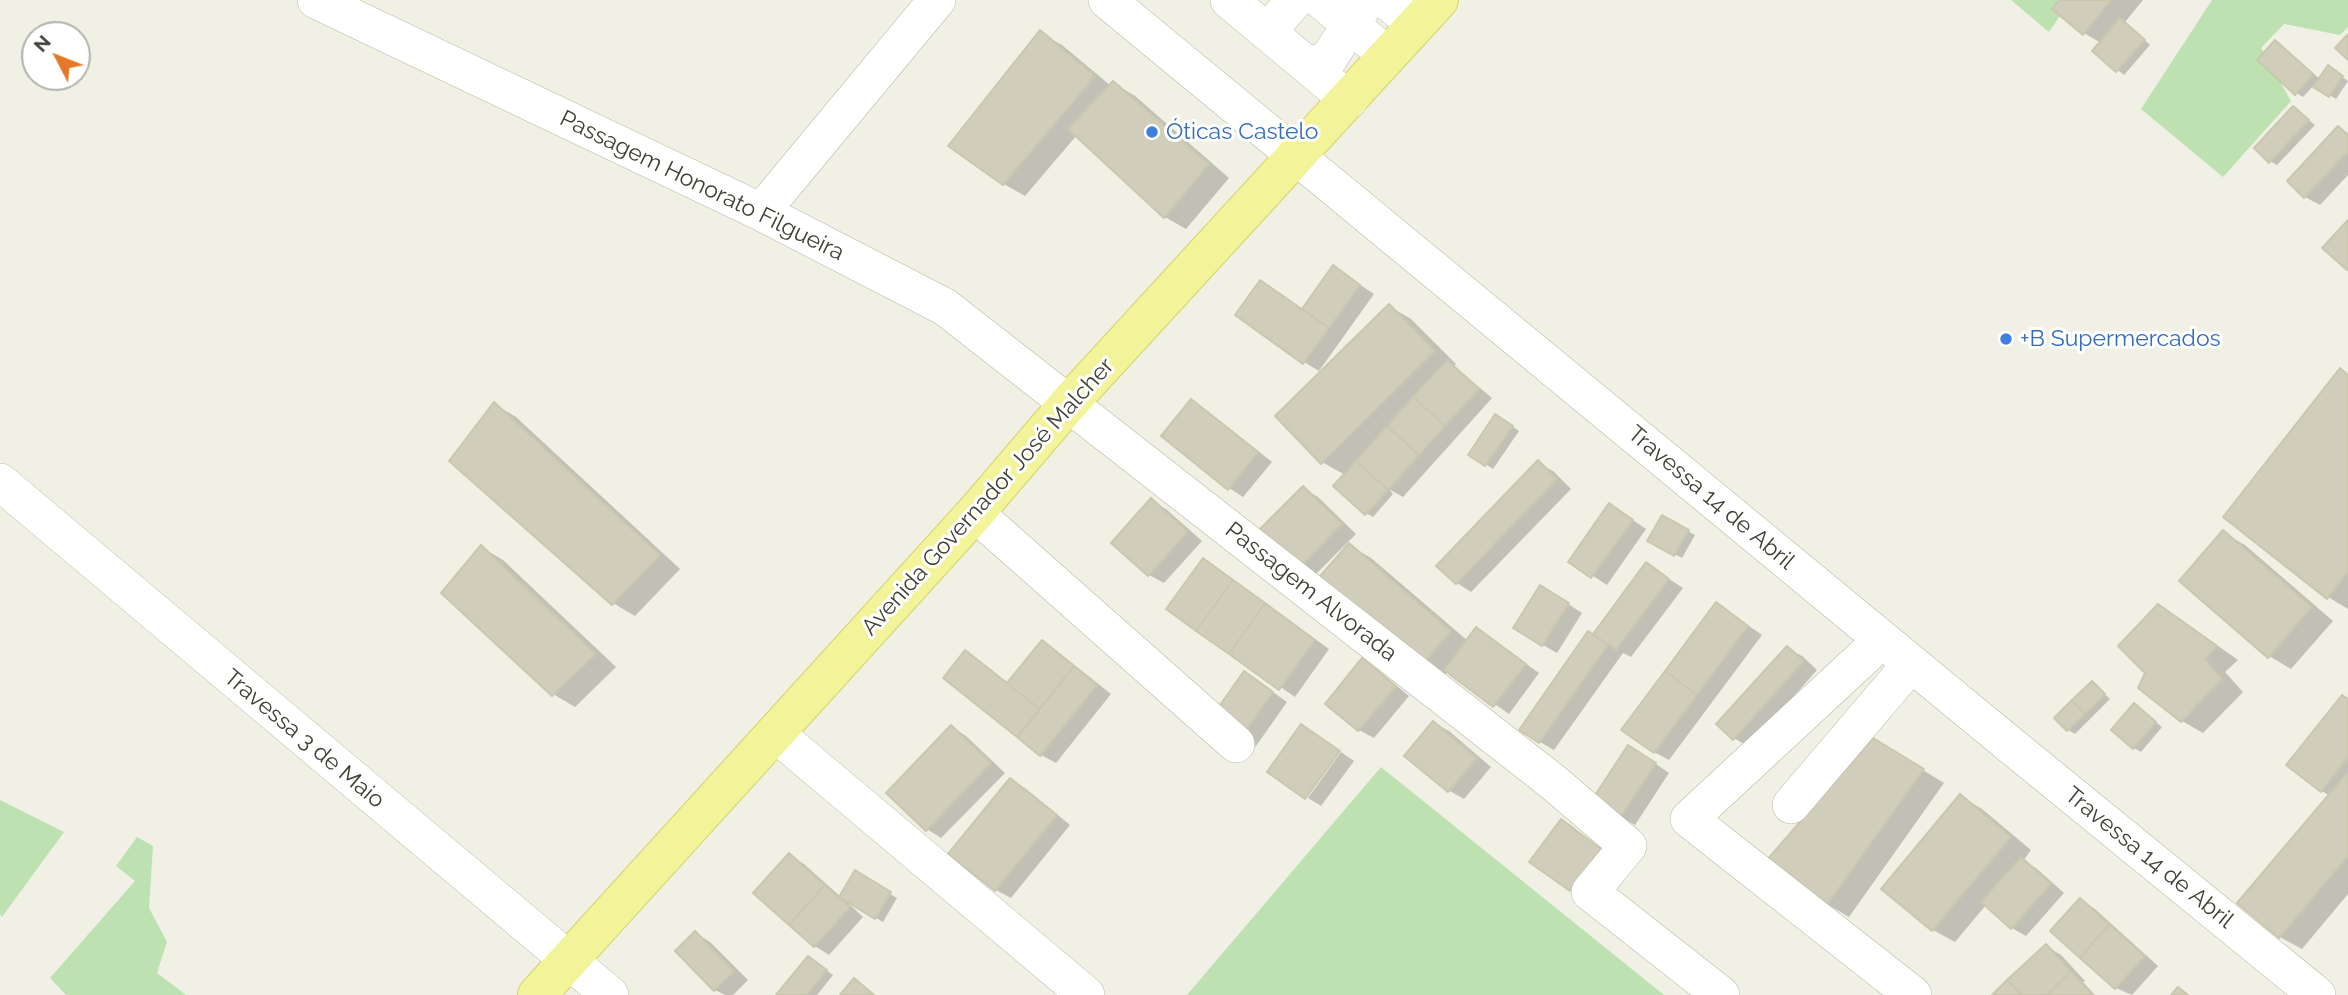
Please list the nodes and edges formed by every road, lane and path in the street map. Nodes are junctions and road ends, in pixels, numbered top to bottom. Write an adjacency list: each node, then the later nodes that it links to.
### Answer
1 (316, 0): 15 (street, Passagem Honorato Filgueira)
2 (937, 0): 15 (street)
3 (1229, 0): 10 (street)
4 (1295, 0): 10 (street)
5 (1321, 0): 8 (street)
6 (1386, 0): 9 (street)
7 (1110, 1): 14 (street, Travessa 14 de Abril)
8 (1359, 13): 11 (street); 12 (street)
9 (1427, 13): 11 (main road, Avenida Governador José Malcher)
10 (1267, 32): 12 (street)
11 (1388, 56): 13 (main road, Avenida Governador José Malcher)
12 (1307, 65): 13 (street)
13 (1349, 100): 14 (main road, Avenida Governador José Malcher)
14 (1297, 157): 16 (main road, Avenida Governador José Malcher); 19 (street, Travessa 14 de Abril)
15 (761, 212): 16 (street, Passagem Honorato Filgueira)
16 (1069, 403): 18 (main road, Avenida Governador José Malcher); 28 (street, Passagem Alvorada)
17 (0, 482): 24 (street, Travessa 3 de Maio)
18 (975, 513): 21 (main road, Avenida Governador José Malcher); 22 (street)
19 (1882, 640): 20 (street, Travessa 14 de Abril); 29 (street)
20 (1911, 663): 23 (street); 30 (street, Travessa 14 de Abril)
21 (776, 734): 24 (main road, Avenida Governador José Malcher); 27 (street)
22 (1236, 744)
23 (1791, 805)
24 (568, 961): 25 (main road, Avenida Governador José Malcher); 26 (street, Travessa 3 de Maio)
25 (537, 995)
26 (610, 995)
27 (1086, 995)
28 (1721, 995)
29 (1913, 995)
30 (2318, 995)

